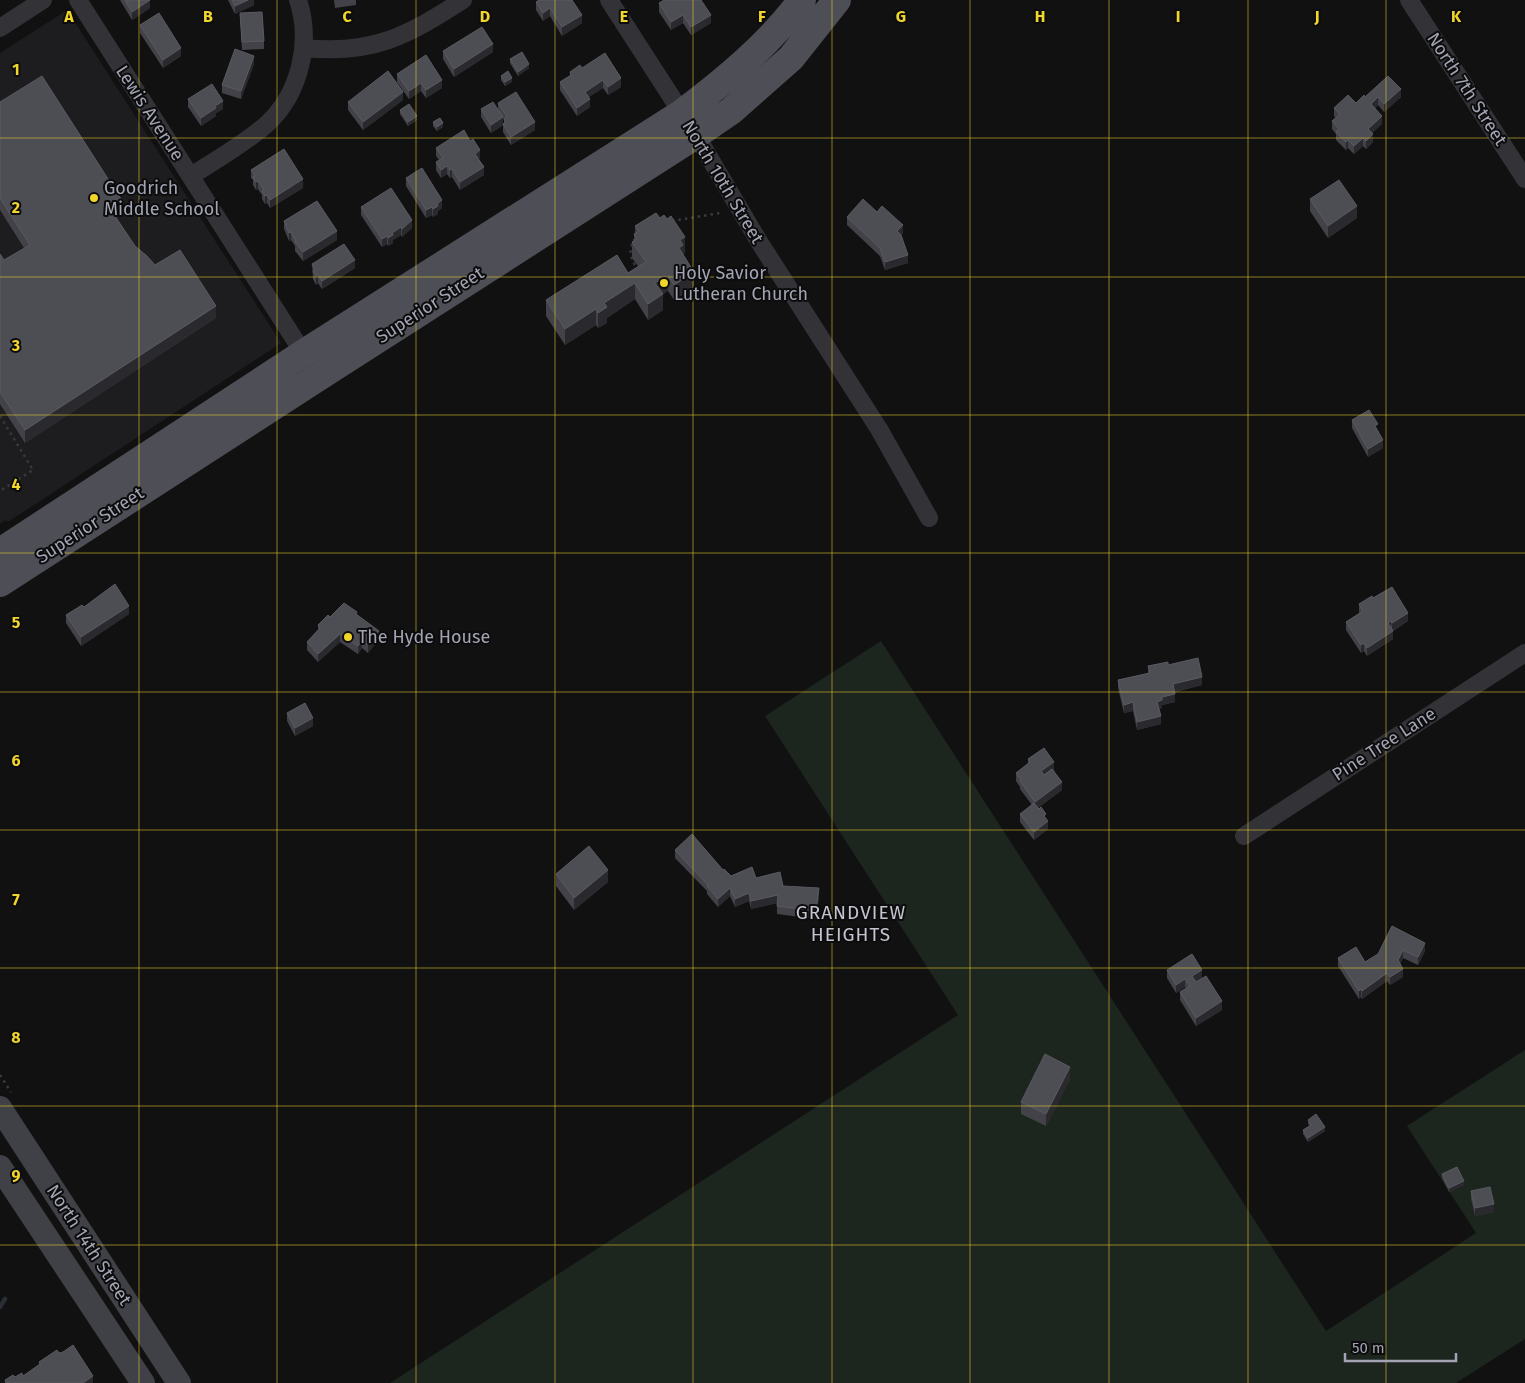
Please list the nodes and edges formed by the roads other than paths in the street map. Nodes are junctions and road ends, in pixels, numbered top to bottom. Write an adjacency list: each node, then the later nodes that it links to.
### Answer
1 (43, 0): 9 (street)
2 (78, 0): 12 (street, Lewis Avenue)
3 (298, 0): 10 (street)
4 (463, 0): 10 (street)
5 (610, 0): 11 (street, North 10th Street)
6 (802, 0): 11 (main road, Superior Street)
7 (837, 0): 11 (main road, Superior Street)
8 (1409, 0): 13 (street, North 7th Street)
9 (0, 28)
10 (304, 48): 12 (street)
11 (689, 124): 14 (main road, Superior Street); 15 (main road, Superior Street); 16 (street, North 10th Street)
12 (191, 176): 14 (street, Lewis Avenue)
13 (1525, 179)
14 (304, 353): 15 (street, Lewis Avenue); 17 (main road, Superior Street)
15 (319, 376): 18 (main road, Superior Street)
16 (929, 518)
17 (0, 552)
18 (0, 584)
19 (1525, 653): 20 (street, Pine Tree Lane)
20 (1244, 836)
21 (0, 1108): 24 (main road, North 14th Street)
22 (0, 1167): 23 (main road, North 14th Street)
23 (143, 1383)
24 (178, 1383)

